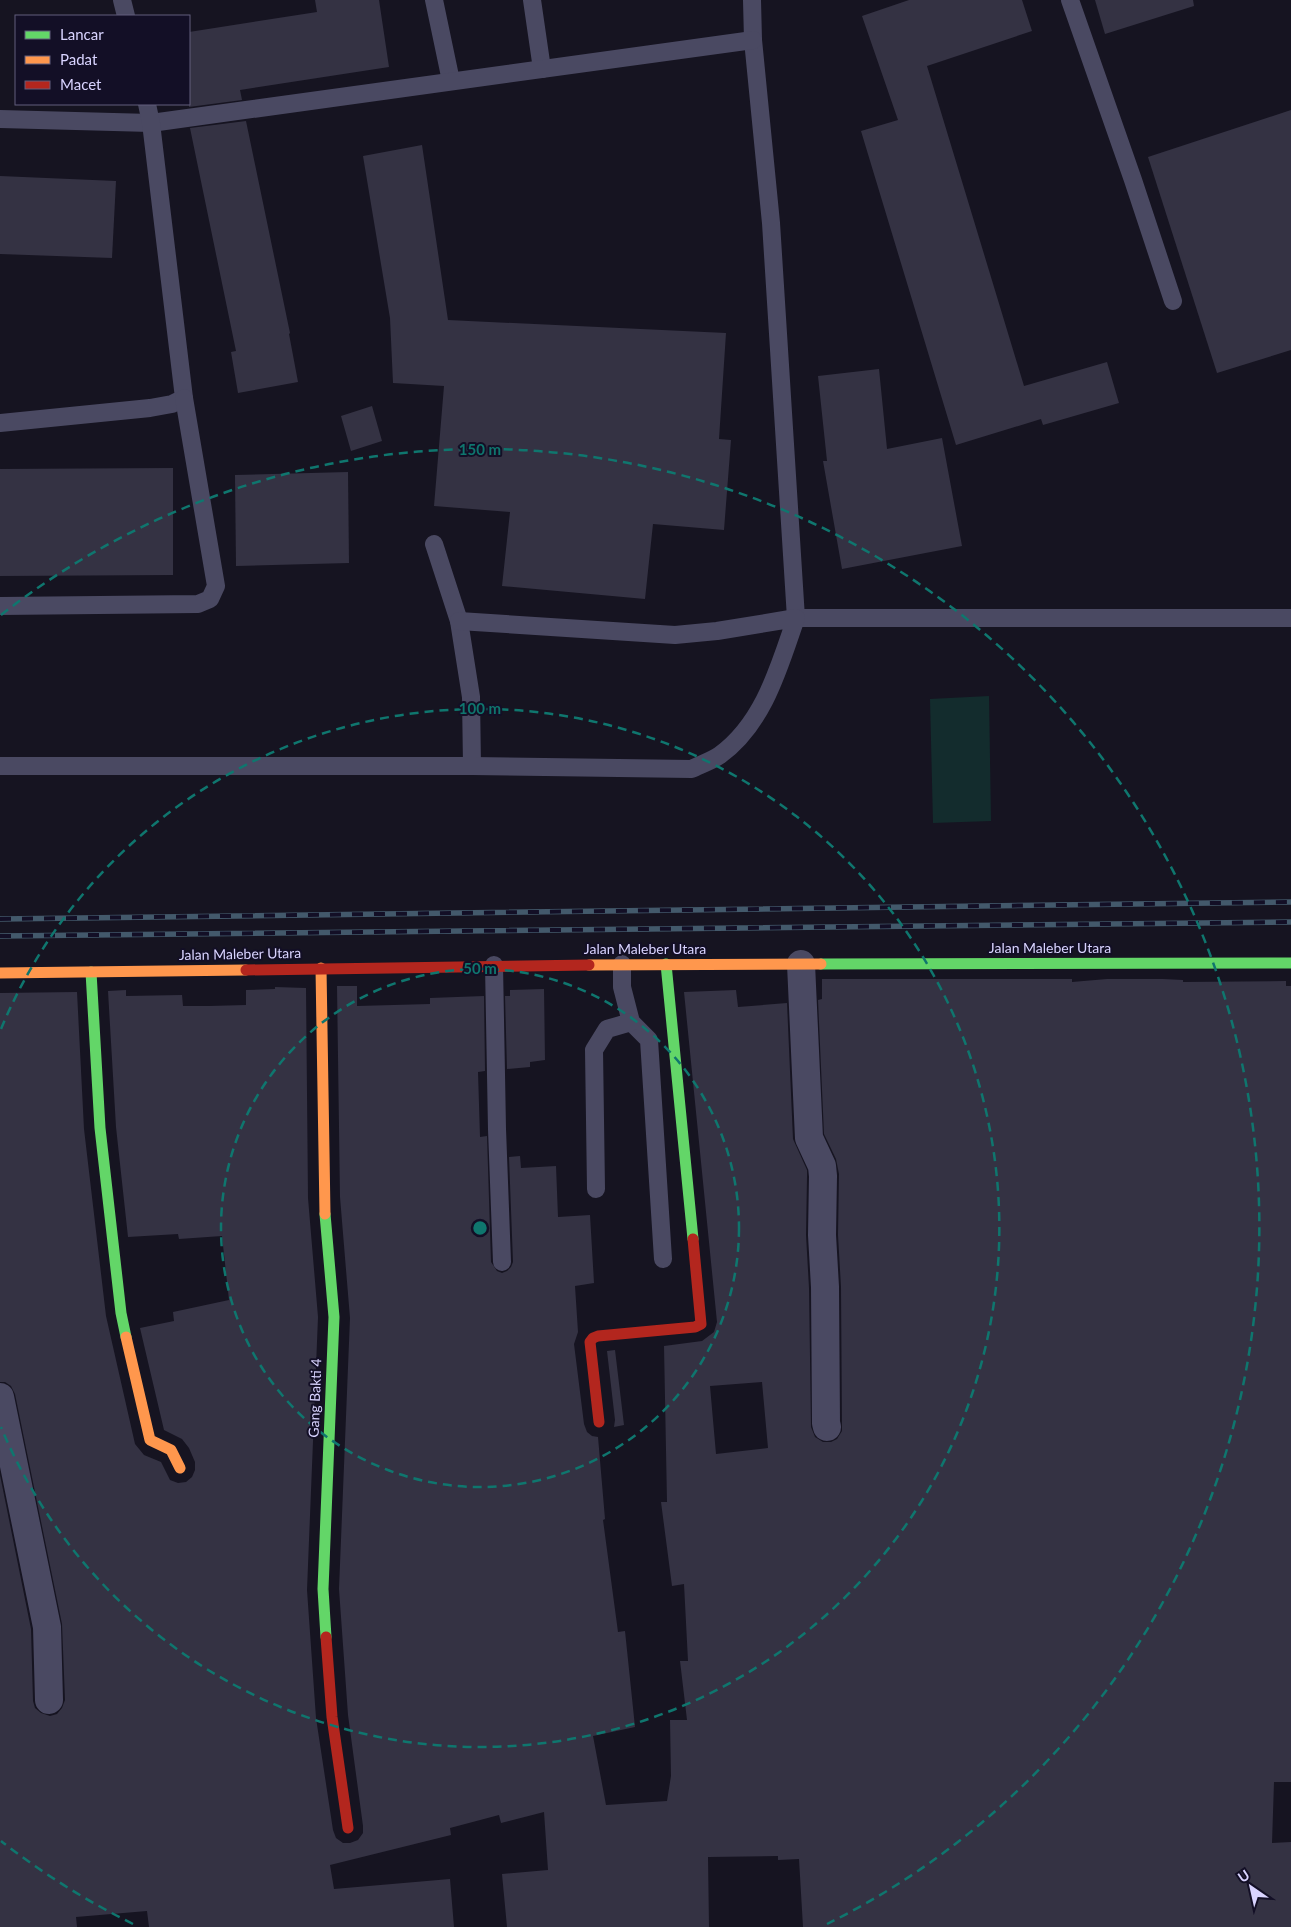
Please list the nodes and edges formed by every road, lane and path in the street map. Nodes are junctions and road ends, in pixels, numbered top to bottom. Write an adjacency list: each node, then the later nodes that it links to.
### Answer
1 (122, 0): 6 (lane)
2 (434, 0): 9 (lane)
3 (532, 0): 8 (lane)
4 (752, 0): 7 (lane)
5 (1070, 0): 13 (lane)
6 (126, 15)
7 (753, 40): 8 (lane); 18 (lane)
8 (542, 69): 9 (lane)
9 (452, 81): 12 (lane)
10 (147, 105): 12 (lane)
11 (0, 119): 12 (lane)
12 (151, 123): 14 (lane)
13 (1173, 301)
14 (184, 398): 15 (lane); 17 (lane)
15 (0, 423)
16 (434, 544): 20 (lane)
17 (0, 606)
18 (796, 618): 19 (lane); 20 (lane); 22 (lane)
19 (1291, 618)
20 (459, 621): 22 (lane)
21 (0, 766): 22 (lane)
22 (472, 766)
23 (1291, 963): 26 (street, Jalan Maleber Utara)
24 (622, 964): 25 (street, Jalan Maleber Utara); 27 (street, Jalan Maleber Utara); 31 (lane)
25 (666, 964): 26 (street, Jalan Maleber Utara); 36 (street)
26 (801, 964): 37 (street)
27 (494, 965): 28 (street, Jalan Maleber Utara); 34 (lane)
28 (321, 968): 29 (street, Jalan Maleber Utara); 40 (street, Gang Bakti 4)
29 (91, 972): 30 (street, Jalan Maleber Utara); 38 (street)
30 (0, 973)
31 (631, 1022): 32 (lane); 33 (lane)
32 (596, 1189)
33 (663, 1259)
34 (502, 1262)
35 (0, 1397): 39 (street)
36 (599, 1422)
37 (827, 1427)
38 (180, 1468)
39 (50, 1700)
40 (348, 1828)

